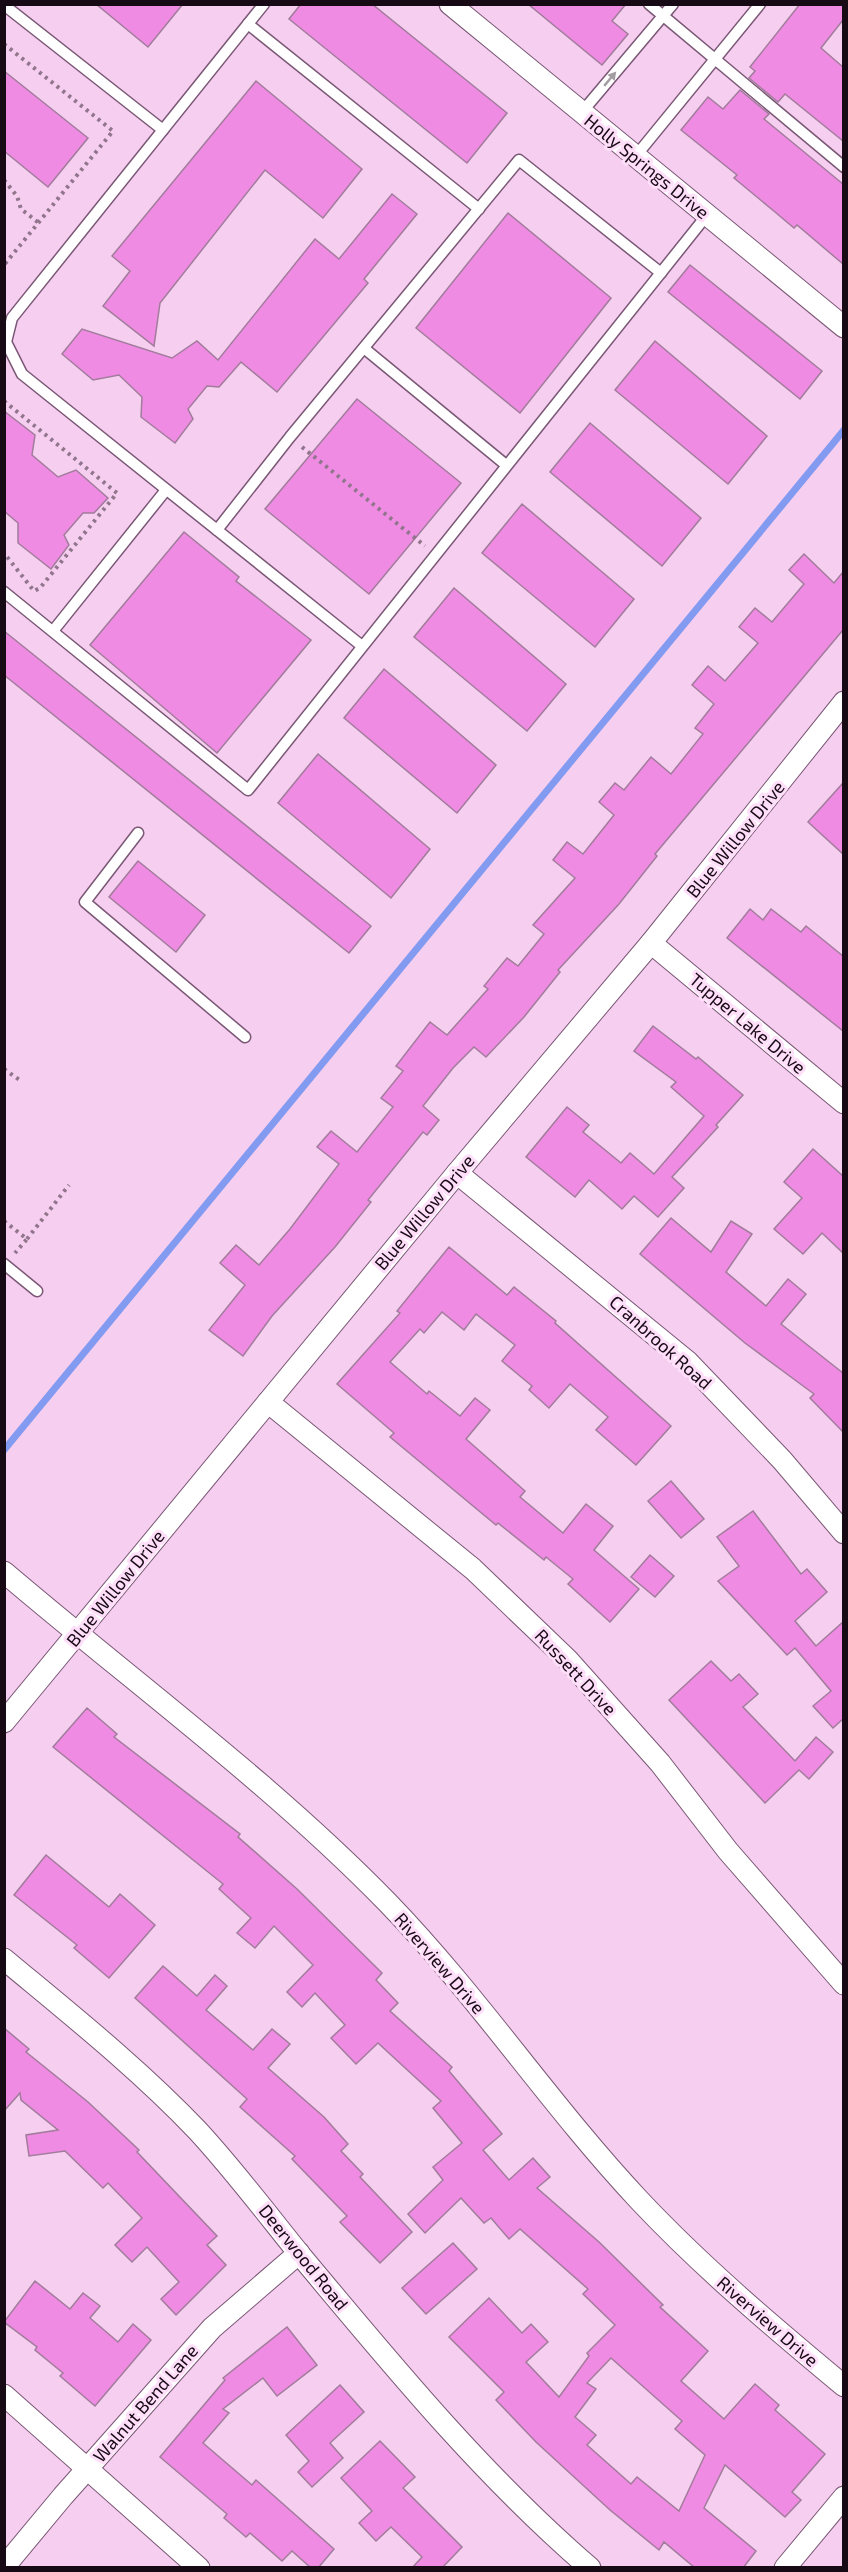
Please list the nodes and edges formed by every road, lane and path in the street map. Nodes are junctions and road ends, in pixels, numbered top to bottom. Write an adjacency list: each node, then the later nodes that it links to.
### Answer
1 (264, 4): 8 (lane)
2 (450, 4): 11 (street, Holly Springs Drive)
3 (650, 4): 7 (lane)
4 (673, 4): 7 (lane)
5 (760, 4): 10 (lane)
6 (4, 5): 12 (lane)
7 (663, 16): 10 (lane); 11 (lane, one-way to 7)
8 (248, 24): 12 (lane); 16 (lane)
9 (4, 44): 18 (path)
10 (714, 60): 13 (lane); 14 (lane)
11 (582, 112): 13 (street, Holly Springs Drive)
12 (163, 130): 26 (lane)
13 (635, 157): 17 (street, Holly Springs Drive)
14 (843, 167)
15 (4, 180): 18 (path)
16 (478, 209): 20 (lane); 22 (lane)
17 (707, 215): 20 (lane); 21 (street, Holly Springs Drive)
18 (39, 224): 19 (path)
19 (4, 265)
20 (661, 273): 25 (lane)
21 (841, 320)
22 (365, 349): 24 (lane); 25 (lane)
23 (4, 401): 28 (path)
24 (290, 437): 27 (lane); 29 (path)
25 (506, 465): 29 (lane)
26 (166, 490): 27 (lane); 31 (lane)
27 (217, 530): 32 (lane)
28 (4, 554)
29 (435, 554): 32 (lane)
30 (4, 592): 31 (lane)
31 (53, 631): 32 (lane)
32 (362, 646)
33 (841, 711): 35 (street, Blue Willow Drive)
34 (138, 833): 36 (lane)
35 (651, 943): 39 (street, Tupper Lake Drive); 40 (street, Blue Willow Drive)
36 (245, 1037)
37 (4, 1069): 38 (path)
38 (21, 1081)
39 (843, 1103)
40 (457, 1173): 46 (street, Blue Willow Drive); 47 (street, Cranbrook Road)
41 (69, 1185): 43 (path)
42 (4, 1221): 43 (path)
43 (27, 1239): 44 (path)
44 (5, 1264): 45 (lane)
45 (37, 1291)
46 (268, 1402): 49 (street, Blue Willow Drive); 52 (street, Russett Drive)
47 (843, 1533)
48 (4, 1572): 49 (street, Riverview Drive)
49 (77, 1634): 50 (street, Blue Willow Drive); 54 (street, Riverview Drive)
50 (4, 1722)
51 (4, 1959): 53 (street, Deerwood Road)
52 (843, 1984)
53 (299, 2253): 56 (street, Walnut Bend Lane); 60 (street, Deerwood Road)
54 (843, 2386)
55 (4, 2395): 56 (street)
56 (88, 2469): 58 (street, Walnut Bend Lane); 59 (street)
57 (843, 2497): 61 (street)
58 (4, 2566)
59 (199, 2568)
60 (590, 2568)
61 (785, 2568)

